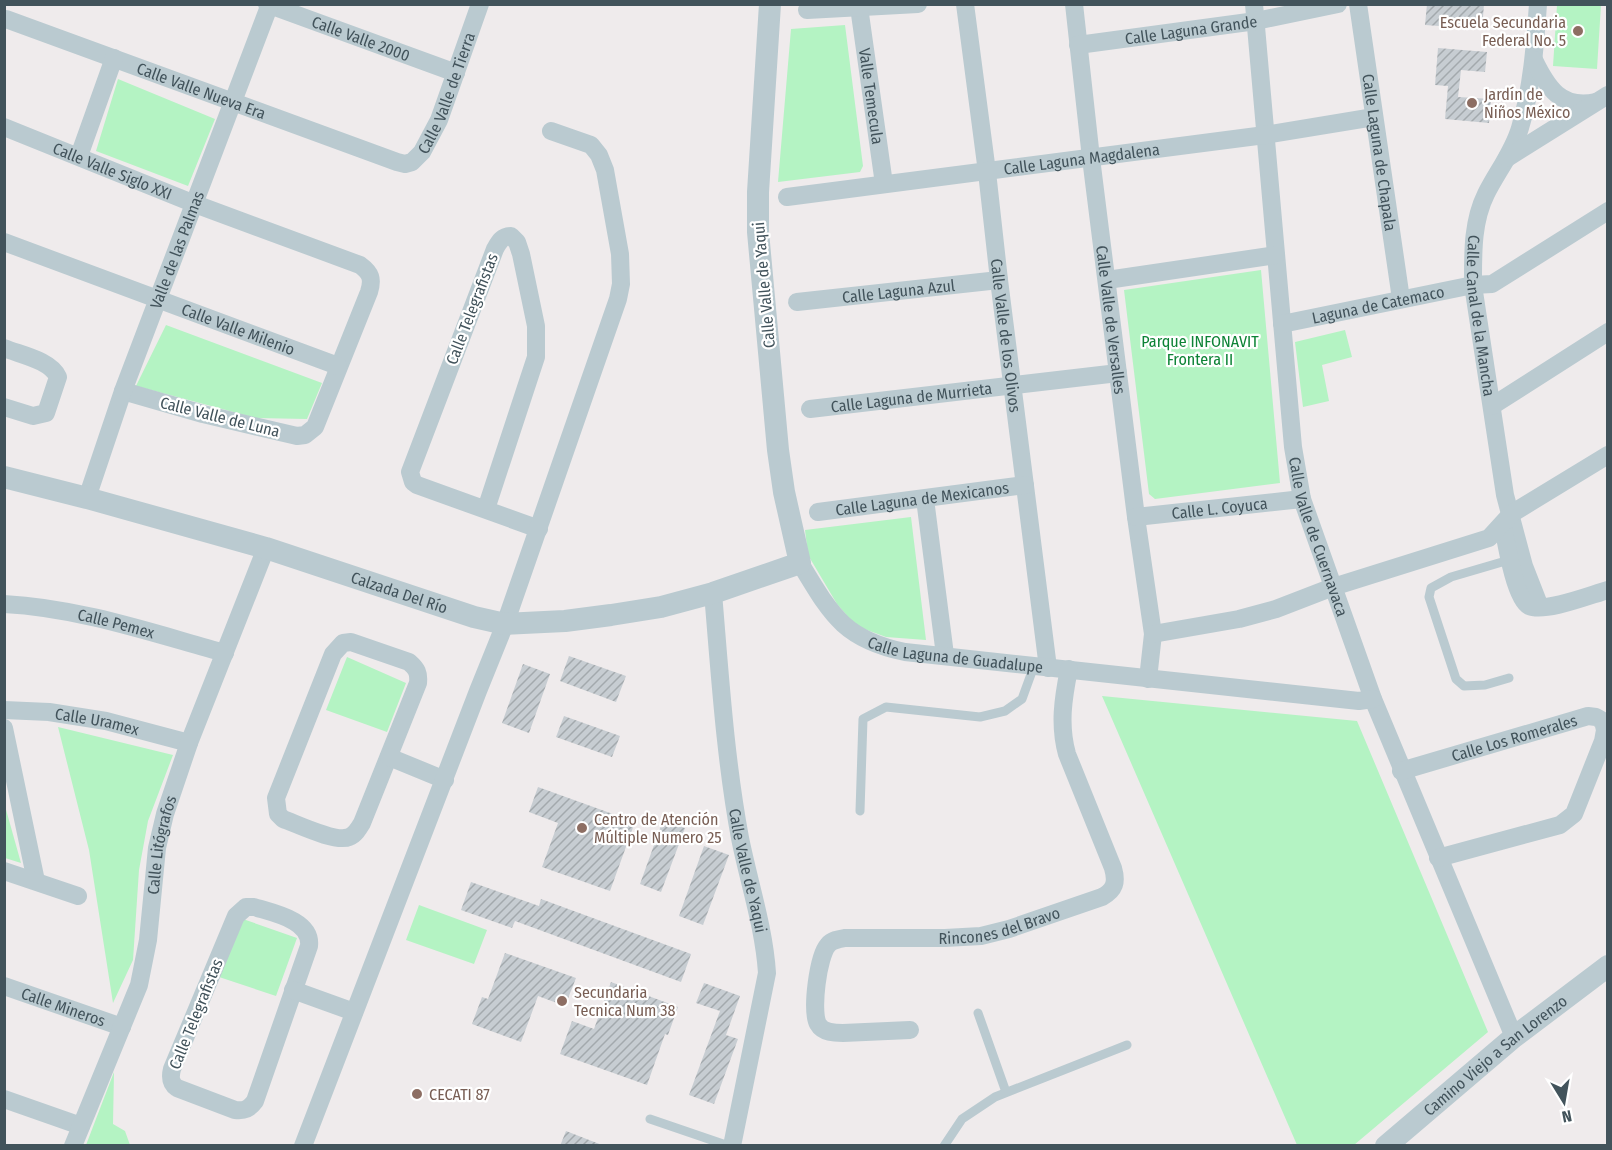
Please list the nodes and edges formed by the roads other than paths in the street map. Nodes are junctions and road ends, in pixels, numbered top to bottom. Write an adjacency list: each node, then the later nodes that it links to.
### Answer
1 (480, 4): 17 (street, Calle Valle de Tierra)
2 (770, 4): 63 (street, Calle Valle de Yaqui)
3 (918, 4): 10 (street)
4 (965, 4): 28 (street, Calle Valle de los Olivos)
5 (1074, 4): 14 (street, Calle Valle de Versalles)
6 (1338, 4): 12 (street, Calle Laguna Grande)
7 (1358, 4): 20 (street, Calle Laguna de Chapala)
8 (1538, 4): 16 (street, Calle Canal de la Mancha)
9 (269, 5): 17 (street, Calle Valle 2000); 19 (street, Valle de las Palmas)
10 (859, 7): 11 (street); 29 (street, Valle Temecula)
11 (807, 10)
12 (1255, 13): 14 (street, Calle Laguna Grande); 23 (street, Calle Valle de Cuernavaca)
13 (7, 15): 15 (street, Calle Valle Nueva Era)
14 (1078, 45): 25 (street, Calle Valle de Versalles)
15 (114, 58): 19 (street, Calle Valle Nueva Era); 24 (street)
16 (1534, 60): 18 (street); 26 (street, Calle Canal de la Mancha)
17 (456, 73): 27 (street, Calle Valle de Tierra)
18 (1602, 98): 26 (street)
19 (233, 101): 27 (street, Calle Valle Nueva Era); 31 (street, Valle de las Palmas)
20 (1374, 117): 23 (street, Calle Laguna Magdalena); 38 (street, Calle Laguna de Chapala)
21 (4, 127): 24 (street, Calle Valle Siglo XXI)
22 (551, 131): 61 (street)
23 (1265, 135): 25 (street, Calle Laguna Magdalena); 34 (street, Calle Valle de Cuernavaca)
24 (79, 156): 31 (street, Calle Valle Siglo XXI)
25 (1091, 158): 28 (street, Calle Laguna Magdalena); 36 (street, Calle Valle de Versalles)
26 (1507, 158): 37 (street, Calle Canal de la Mancha)
27 (397, 162)
28 (987, 172): 29 (street, Calle Laguna Magdalena); 35 (street, Calle Valle de los Olivos)
29 (884, 184): 30 (street, Calle Laguna Magdalena)
30 (787, 197)
31 (195, 204): 39 (street, Valle de las Palmas); 44 (street, Calle Valle Siglo XXI)
32 (1608, 211): 37 (street, Laguna de Catemaco)
33 (4, 242): 39 (street, Calle Valle Milenio)
34 (1275, 255): 36 (street); 41 (street, Calle Valle de Cuernavaca)
35 (999, 280): 40 (street, Calle Laguna Azul); 46 (street, Calle Valle de los Olivos)
36 (1107, 280): 45 (street, Calle Valle de Versalles)
37 (1473, 285): 38 (street, Laguna de Catemaco); 48 (street, Calle Canal de la Mancha)
38 (1401, 299): 41 (street, Laguna de Catemaco)
39 (158, 300): 44 (street, Calle Valle Milenio); 47 (street, Valle de las Palmas)
40 (797, 302)
41 (1282, 324): 56 (street, Calle Valle de Cuernavaca)
42 (1608, 332): 48 (street)
43 (4, 348): 49 (street)
44 (338, 366): 47 (street, Calle Valle de Luna)
45 (1118, 373): 46 (street, Calle Laguna de Murrieta); 59 (street, Calle Valle de Versalles)
46 (1012, 386): 50 (street, Calle Laguna de Murrieta); 53 (street, Calle Valle de los Olivos)
47 (123, 391): 54 (street, Valle de las Palmas)
48 (1492, 406): 60 (street, Calle Canal de la Mancha)
49 (4, 407)
50 (810, 409)
51 (1608, 455): 60 (street)
52 (4, 477): 54 (street, Calzada Del Río)
53 (1025, 485): 55 (street, Calle Laguna de Mexicanos); 73 (street, Calle Valle de los Olivos)
54 (87, 498): 62 (street, Calzada Del Río)
55 (925, 499): 58 (street, Calle Laguna de Mexicanos); 72 (street)
56 (1302, 499): 59 (street, Calle L. Coyuca); 65 (street, Calle Valle de Cuernavaca)
57 (486, 509): 57 (street, Calle Telegrafistas); 61 (street, Calle Telegrafistas)
58 (818, 512)
59 (1136, 517): 70 (street, Calle Valle de Versalles)
60 (1507, 519): 64 (street, Calle Canal de la Mancha); 65 (street)
61 (539, 529): 69 (street)
62 (266, 548): 69 (street, Calzada Del Río); 71 (street, Calle Litógrafos)
63 (800, 563): 67 (street, Calzada Del Río); 72 (street, Calle Laguna de Guadalupe)
64 (1515, 565): 66 (street, Calle Canal de la Mancha); 75 (lane)
65 (1333, 587): 70 (street); 77 (street, Calle Valle de Cuernavaca)
66 (1608, 590)
67 (713, 592): 69 (street, Calzada Del Río); 104 (street, Calle Valle de Yaqui)
68 (4, 604): 71 (street, Calle Pemex)
69 (505, 624): 83 (street)
70 (1153, 634): 76 (street)
71 (225, 653): 80 (street, Calle Litógrafos)
72 (945, 656): 73 (street, Calle Laguna de Guadalupe)
73 (1041, 667): 74 (street, Calle Laguna de Guadalupe); 84 (lane)
74 (1069, 669): 76 (street, Calle Laguna de Guadalupe); 95 (street, Rincones del Bravo)
75 (1509, 678)
76 (1148, 679): 77 (street, Calle Laguna de Guadalupe)
77 (1373, 699): 82 (street, Calle Valle de Cuernavaca)
78 (4, 710): 80 (street, Calle Uramex)
79 (4, 728): 87 (street)
80 (189, 743): 94 (street, Calle Litógrafos)
81 (389, 757): 81 (street); 83 (street)
82 (1401, 771): 85 (street, Calle Valle de Cuernavaca); 85 (street, Calle Los Romerales)
83 (445, 780): 92 (street)
84 (860, 811)
85 (1438, 858): 96 (street, Calle Valle de Cuernavaca)
86 (4, 871): 87 (street)
87 (36, 881): 88 (street)
88 (78, 896)
89 (1608, 966): 96 (street, Camino Viejo a San Lorenzo)
90 (4, 986): 94 (street, Calle Mineros)
91 (293, 990): 91 (street, Calle Telegrafistas); 92 (street)
92 (354, 1012): 103 (street)
93 (978, 1013): 98 (lane)
94 (122, 1027): 101 (street, Calle Litógrafos)
95 (910, 1030)
96 (1514, 1037): 106 (street, Camino Viejo a San Lorenzo)
97 (1127, 1045): 98 (lane)
98 (1005, 1092): 105 (lane)
99 (4, 1099): 101 (street)
100 (650, 1119): 104 (lane)
101 (81, 1126): 102 (street, Calle Litógrafos)
102 (73, 1146)
103 (303, 1146)
104 (731, 1146)
105 (944, 1146)
106 (1386, 1146)

